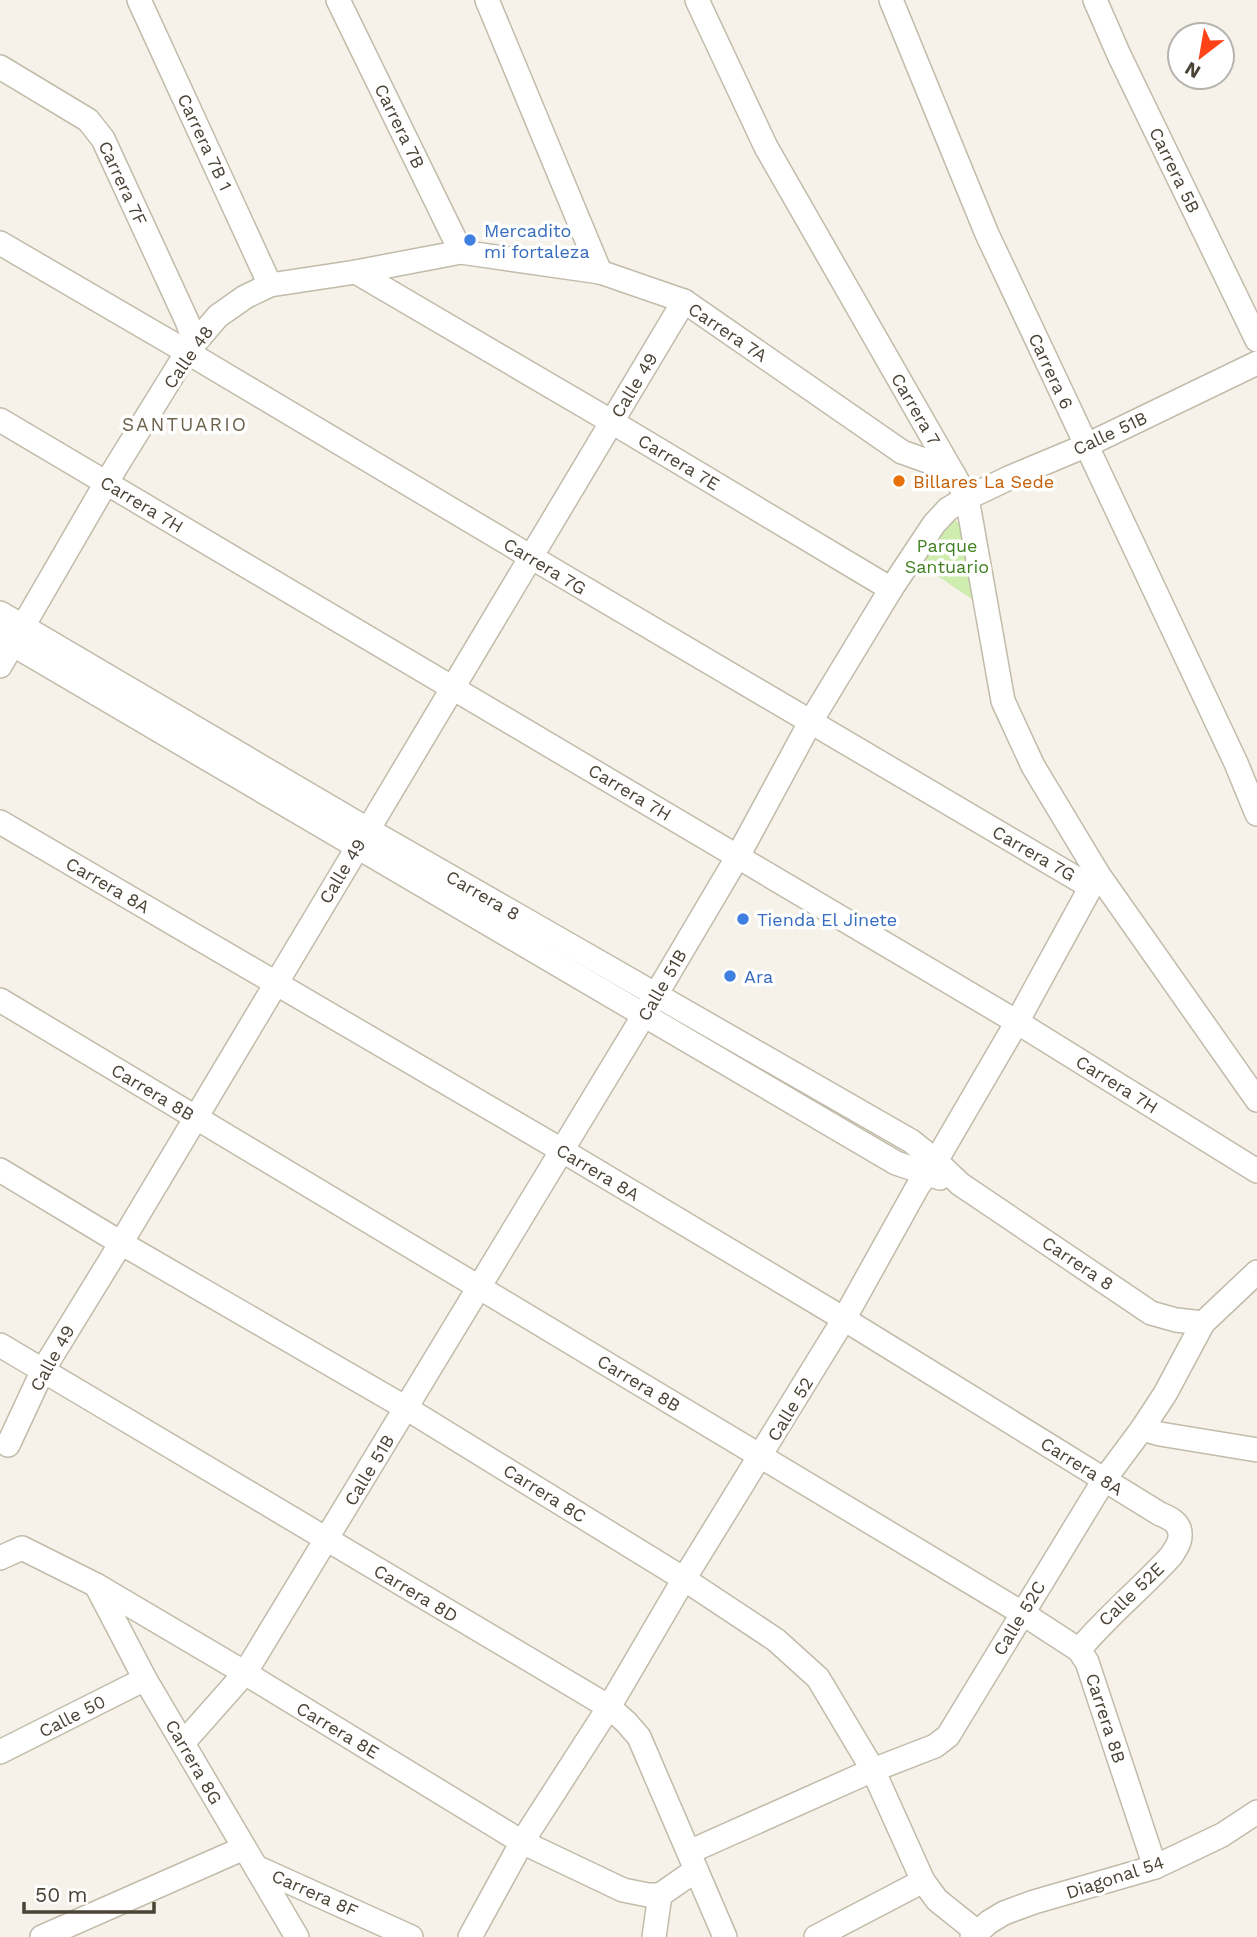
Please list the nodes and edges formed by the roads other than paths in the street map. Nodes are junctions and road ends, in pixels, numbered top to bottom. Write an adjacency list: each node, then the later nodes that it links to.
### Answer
1 (139, 0): 12 (street, Carrera 7B 1)
2 (338, 0): 9 (street, Carrera 7B)
3 (487, 0): 11 (street)
4 (697, 0): 20 (street, Carrera 7)
5 (891, 0): 19 (street, Carrera 6)
6 (1095, 0): 14 (street, Carrera 5B)
7 (0, 67): 15 (street, Carrera 7F)
8 (0, 243): 15 (street, Carrera 7G)
9 (461, 252): 10 (street, Calle 48); 11 (street, Calle 48)
10 (356, 272): 12 (street, Calle 48); 18 (street, Carrera 7E)
11 (600, 272): 13 (street, Carrera 7A)
12 (270, 285): 15 (street, Calle 48)
13 (684, 302): 18 (street, Calle 49); 20 (street, Carrera 7A)
14 (1257, 340)
15 (191, 348): 21 (street, Calle 48); 23 (street, Carrera 7G)
16 (1257, 363): 19 (street, Calle 51B)
17 (0, 420): 21 (street, Carrera 7H)
18 (612, 422): 23 (street, Calle 49); 24 (street, Carrera 7E)
19 (1086, 446): 22 (street, Calle 51B); 30 (street, Carrera 6)
20 (954, 476): 22 (street, Carrera 7)
21 (106, 483): 26 (street, Calle 48); 28 (street, Carrera 7H)
22 (967, 498): 24 (street, Calle 51B); 34 (street, Carrera 7)
23 (531, 557): 28 (street, Calle 49); 29 (street, Carrera 7G)
24 (891, 589): 29 (street, Calle 51B)
25 (0, 613): 26 (street, Carrera 8)
26 (12, 636): 27 (street, Calle 48); 32 (street, Carrera 8)
27 (0, 666)
28 (452, 687): 32 (street, Calle 49); 33 (street, Carrera 7H)
29 (811, 722): 33 (street, Calle 51B); 34 (street, Carrera 7G)
30 (1257, 814)
31 (0, 822): 35 (street, Carrera 8A)
32 (362, 838): 35 (street, Calle 49); 36 (street, Carrera 8); 38 (street, Carrera 8)
33 (738, 856): 36 (street, Calle 51B); 39 (street, Carrera 7H)
34 (1095, 880): 39 (street, Calle 52); 40 (street, Carrera 7G)
35 (275, 983): 41 (street, Calle 49); 42 (street, Carrera 8A)
36 (656, 995): 38 (street, Calle 51B); 43 (street, Carrera 8)
37 (0, 1000): 41 (street, Carrera 8B)
38 (644, 1015): 42 (street, Calle 51B); 43 (street, Carrera 8)
39 (1017, 1022): 43 (street, Calle 52); 45 (street, Carrera 7H)
40 (1257, 1100)
41 (195, 1116): 46 (street, Calle 49); 48 (street, Carrera 8B)
42 (563, 1151): 48 (street, Calle 51B); 49 (street, Carrera 8A)
43 (931, 1167): 49 (street, Calle 52); 50 (street, Carrera 8)
44 (0, 1170): 46 (street, Carrera 8C)
45 (1257, 1171)
46 (121, 1243): 52 (street, Calle 49); 53 (street, Carrera 8C)
47 (1257, 1272): 50 (street, Calle 52C)
48 (480, 1287): 53 (street, Calle 51B); 57 (street, Carrera 8B)
49 (844, 1319): 57 (street, Calle 52); 58 (street, Carrera 8A)
50 (1203, 1323): 54 (street, Calle 52C)
51 (0, 1345): 52 (street, Carrera 8D)
52 (43, 1370): 55 (street, Calle 49); 60 (street, Carrera 8D)
53 (406, 1408): 60 (street, Calle 51B); 62 (street, Carrera 8C)
54 (1142, 1429): 56 (street); 58 (street, Calle 52C)
55 (8, 1445)
56 (1257, 1450)
57 (761, 1456): 62 (street, Calle 52); 64 (street, Carrera 8B)
58 (1104, 1480): 59 (street, Carrera 8A); 64 (street, Calle 52C)
59 (1180, 1537): 65 (street, Calle 52E)
60 (327, 1539): 66 (street, Calle 51B); 68 (street, Carrera 8D)
61 (0, 1558): 63 (street, Carrera 8E)
62 (684, 1579): 68 (street, Calle 52); 71 (street, Carrera 8C)
63 (96, 1585): 66 (street, Carrera 8E); 67 (street, Carrera 8G)
64 (1022, 1613): 65 (street, Carrera 8B); 71 (street, Calle 52C)
65 (1079, 1650): 76 (street, Carrera 8B)
66 (245, 1673): 69 (street, Calle 51B); 73 (street, Carrera 8E)
67 (145, 1679): 69 (street, Carrera 8G); 70 (street, Calle 50)
68 (609, 1707): 73 (street, Calle 52); 75 (street, Carrera 8D)
69 (183, 1743): 74 (street, Carrera 8G)
70 (0, 1752)
71 (873, 1770): 75 (street, Calle 52C); 77 (street, Carrera 8C)
72 (1257, 1812): 76 (street, Diagonal 54)
73 (522, 1842): 78 (street, Carrera 8E); 83 (street, Calle 52)
74 (250, 1857): 80 (street); 81 (street, Carrera 8G); 82 (street, Carrera 8F)
75 (692, 1861): 78 (street, Calle 52C); 85 (street, Carrera 8D)
76 (1155, 1867): 79 (street, Diagonal 54)
77 (923, 1881): 79 (street, Carrera 8C); 86 (street)
78 (660, 1895): 84 (street)
79 (974, 1934)
80 (42, 1937)
81 (297, 1937)
82 (411, 1937)
83 (470, 1937)
84 (654, 1937)
85 (725, 1937)
86 (816, 1937)

